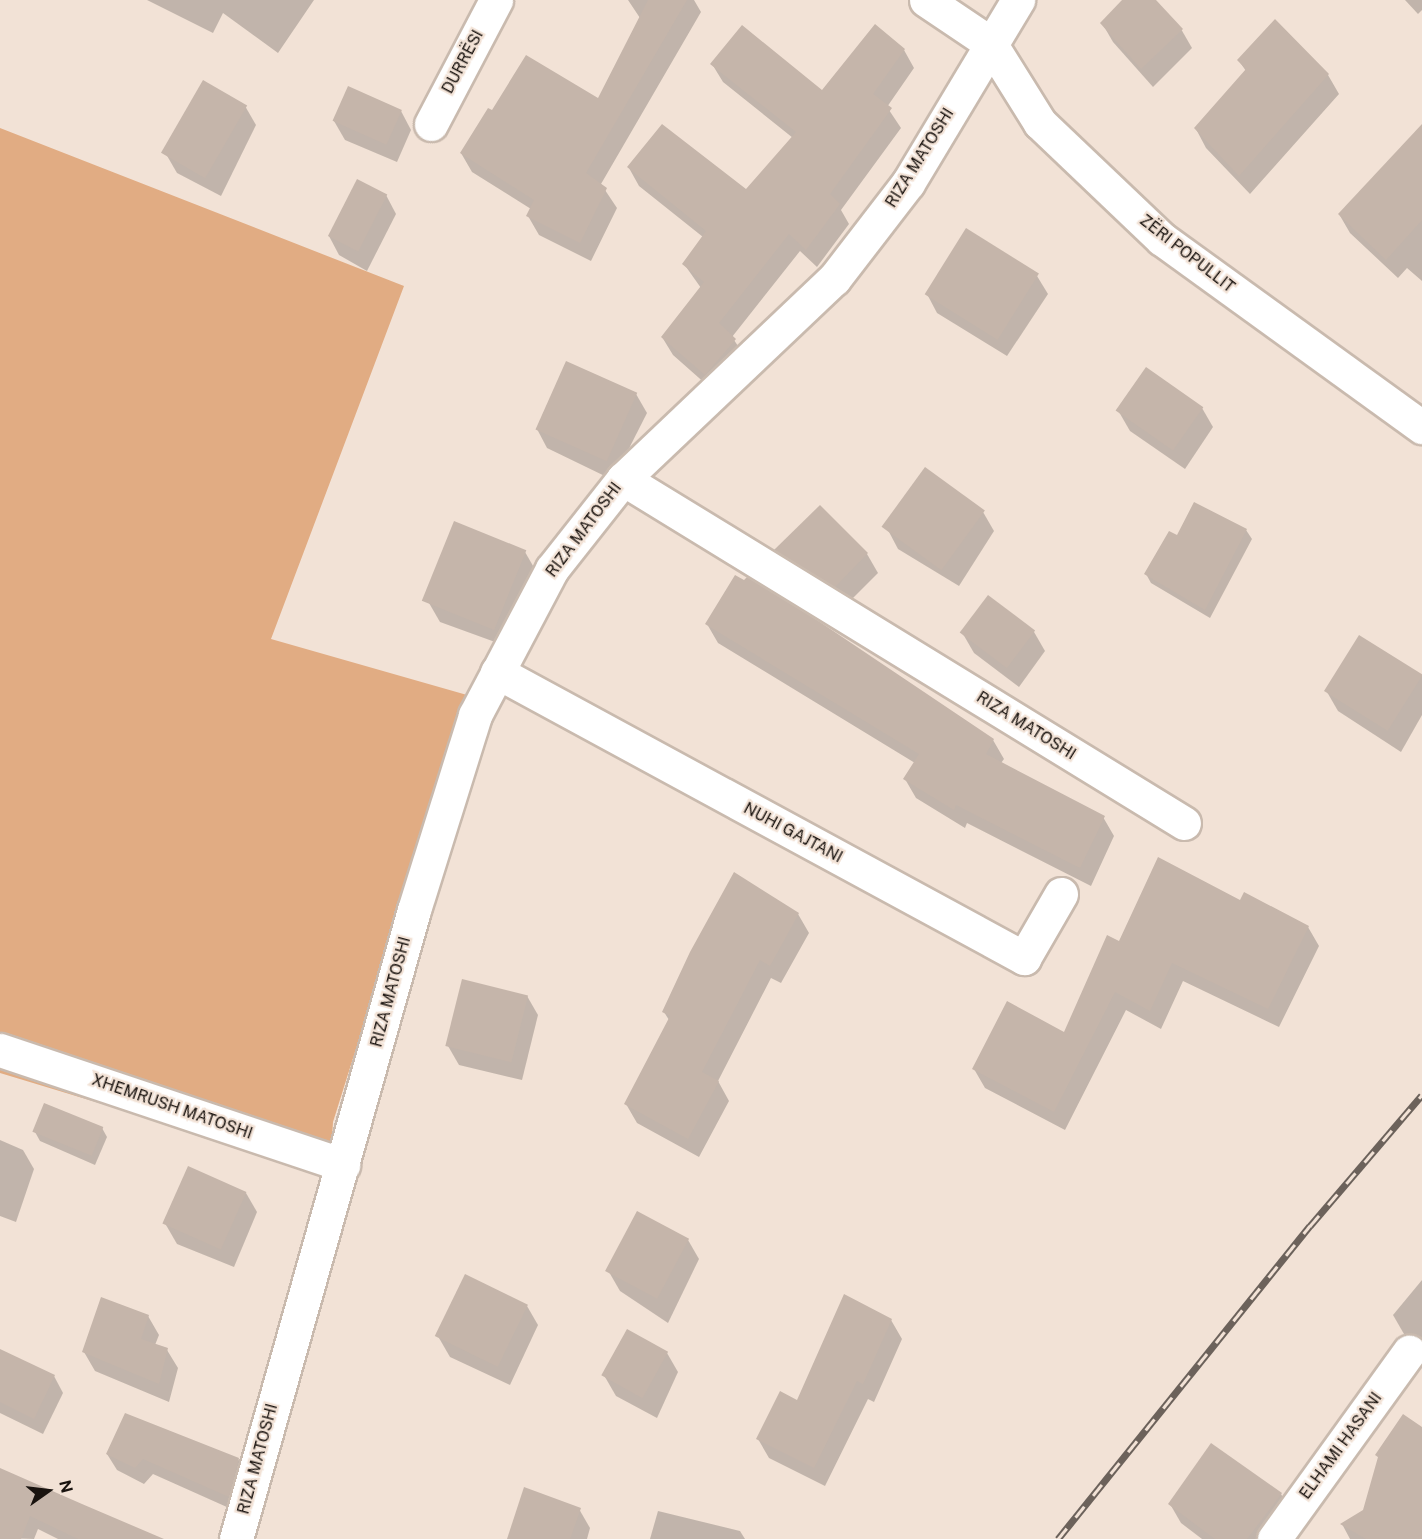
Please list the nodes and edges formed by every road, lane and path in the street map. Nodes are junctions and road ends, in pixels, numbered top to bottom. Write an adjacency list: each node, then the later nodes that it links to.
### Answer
1 (496, 0): 5 (street, DURRËSI)
2 (926, 0): 4 (street)
3 (1018, 0): 4 (street, RIZA MATOSHI)
4 (990, 43): 6 (street, ZËRI POPULLIT); 7 (street, RIZA MATOSHI)
5 (431, 124)
6 (1422, 427)
7 (623, 479): 8 (street, RIZA MATOSHI); 9 (street, RIZA MATOSHI)
8 (497, 672): 10 (street, NUHI GAJTANI); 12 (street, RIZA MATOSHI)
9 (1184, 823)
10 (1061, 894)
11 (0, 1050): 12 (street, XHEMRUSH MATOSHI)
12 (343, 1165): 14 (street, RIZA MATOSHI)
13 (1408, 1352): 15 (street, ELHAMI HASANI)
14 (236, 1539)
15 (1274, 1539)

